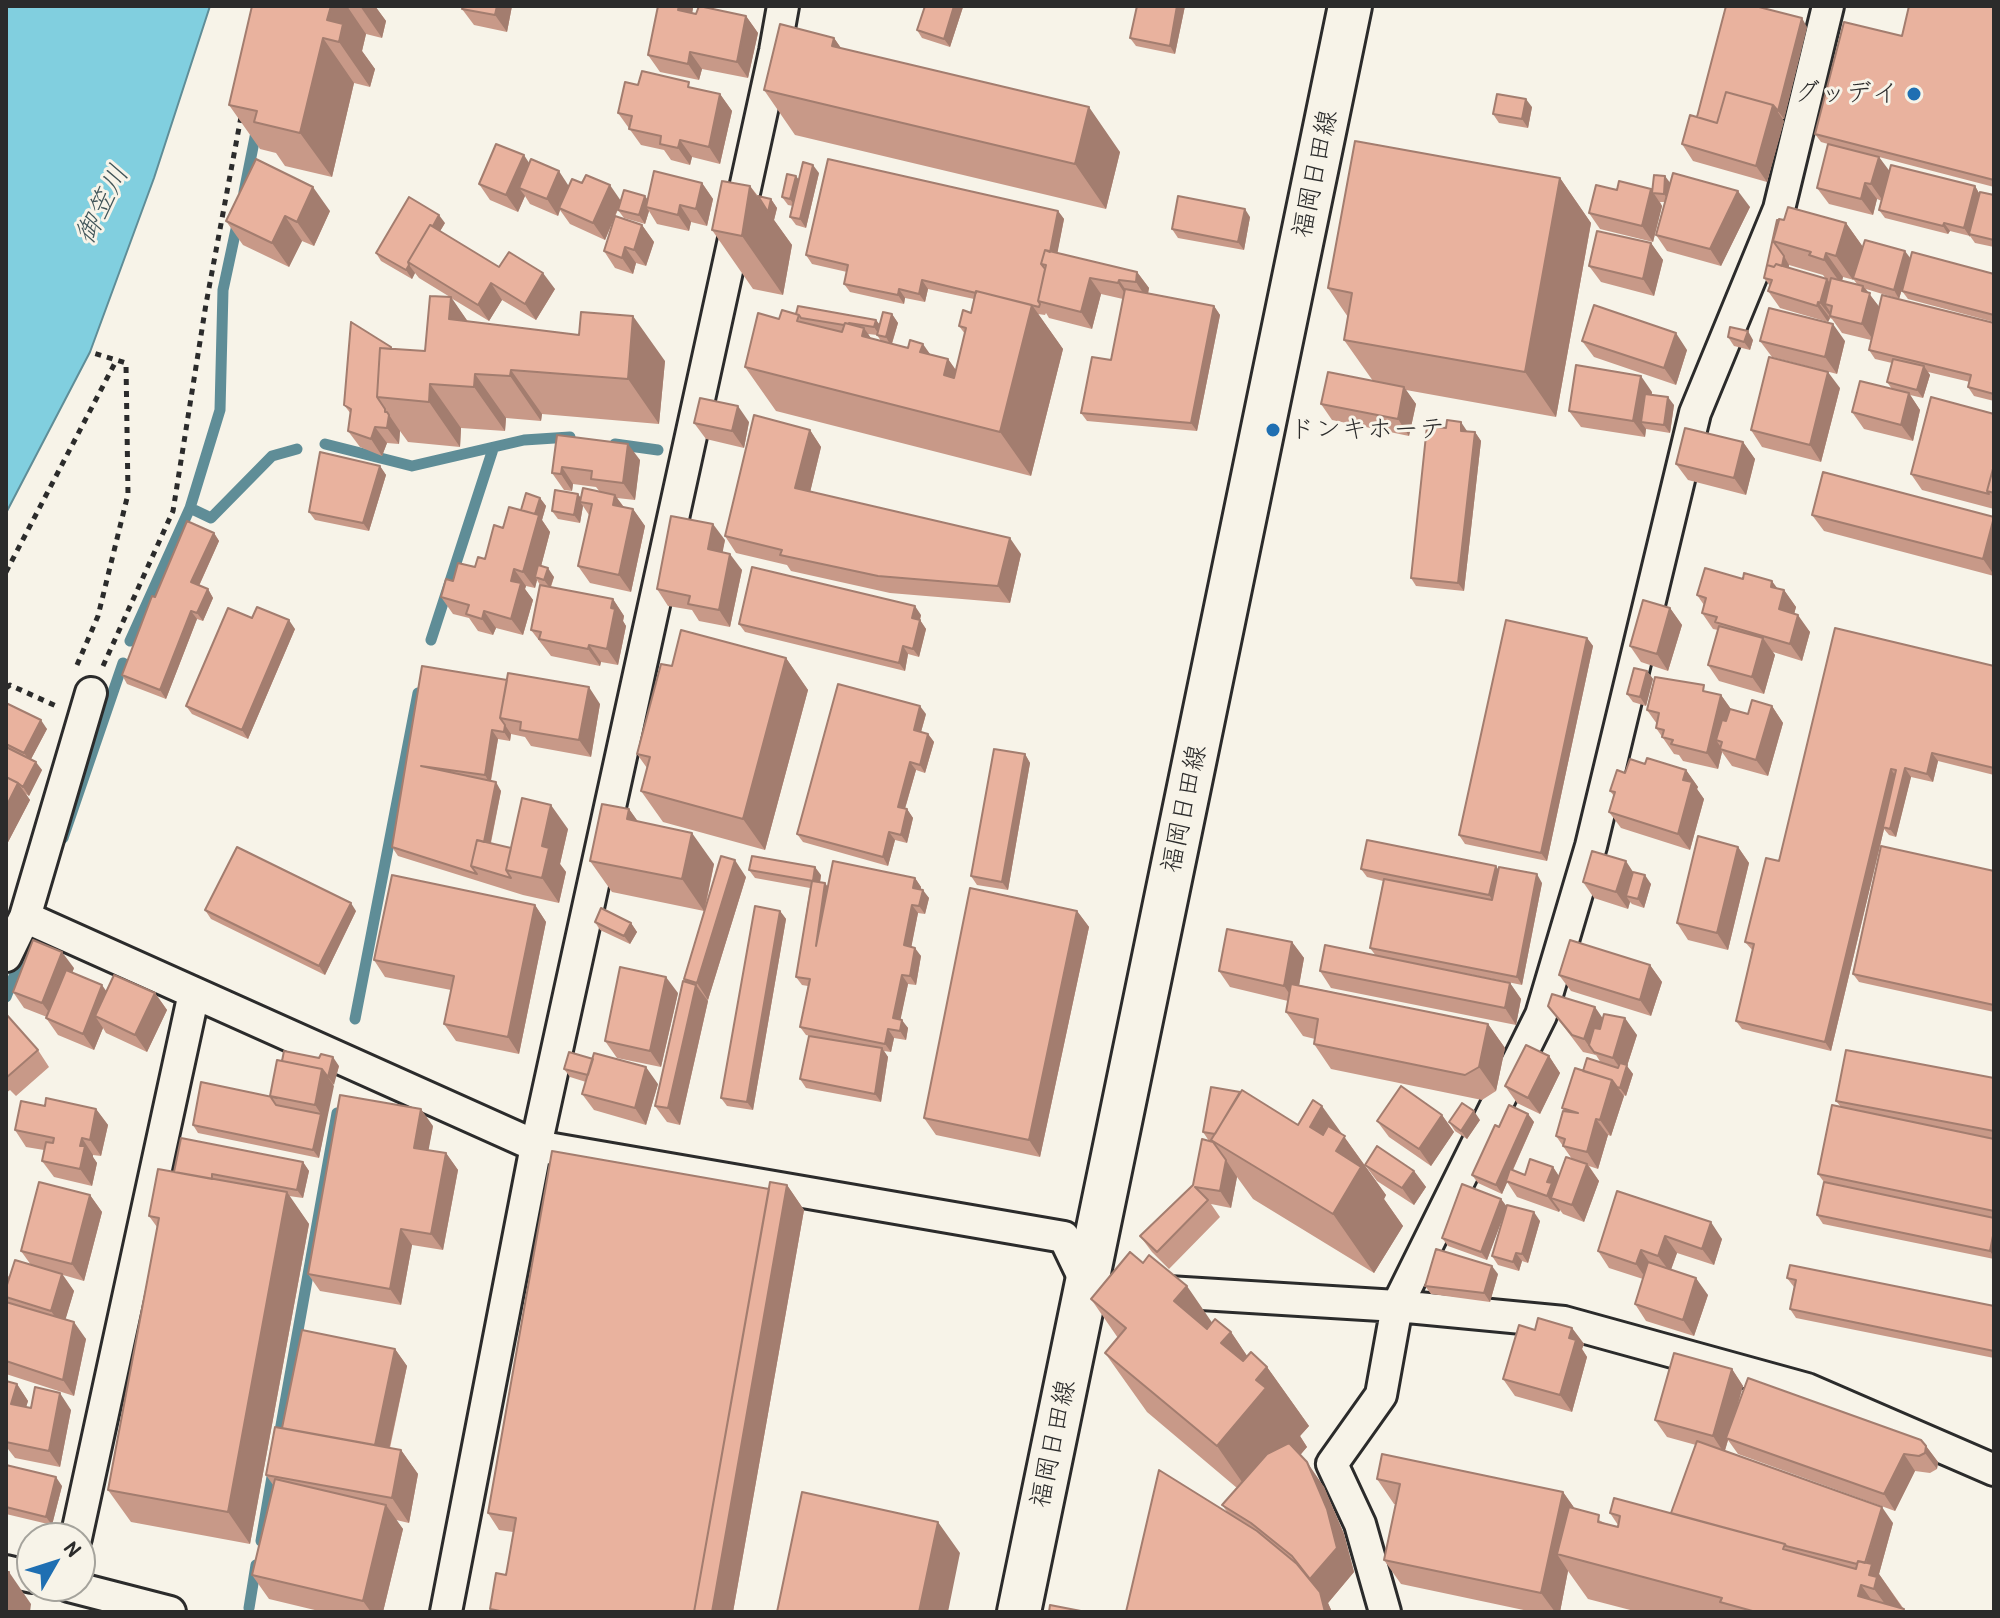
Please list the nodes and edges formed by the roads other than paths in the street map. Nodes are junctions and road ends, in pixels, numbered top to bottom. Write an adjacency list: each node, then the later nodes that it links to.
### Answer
1 (783, 6): 8 (street)
2 (1350, 6): 9 (main road, 福岡日田線)
3 (1828, 6): 10 (street)
4 (77, 685): 5 (street)
5 (25, 917): 6 (street); 7 (street)
6 (6, 956)
7 (194, 993): 8 (street); 12 (street)
8 (536, 1146): 9 (street); 15 (street)
9 (1087, 1285): 10 (street); 16 (main road, 福岡日田線)
10 (1397, 1306): 11 (street); 17 (street)
11 (1994, 1470)
12 (79, 1522)
13 (96, 1593): 14 (street)
14 (170, 1612)
15 (446, 1612)
16 (1019, 1612)
17 (1385, 1612)

